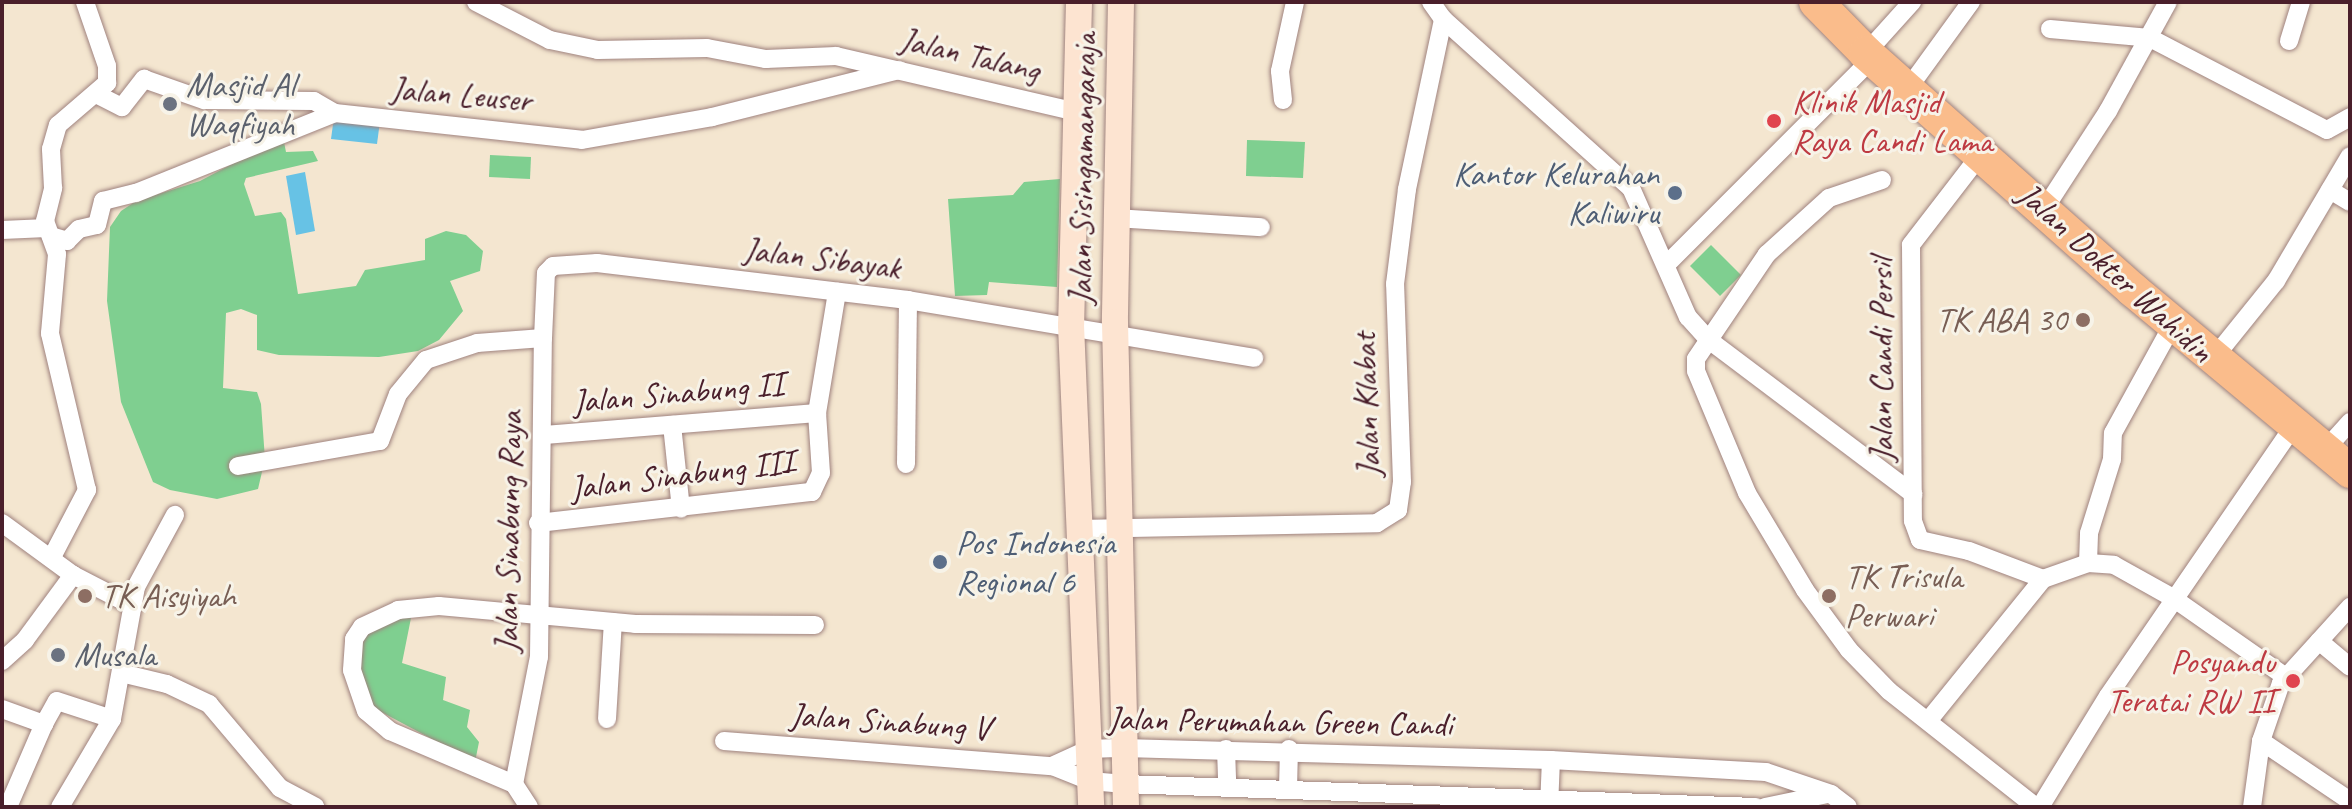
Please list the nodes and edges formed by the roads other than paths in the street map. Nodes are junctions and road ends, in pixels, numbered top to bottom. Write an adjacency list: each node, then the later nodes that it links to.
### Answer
1 (85, 2): 19 (street)
2 (476, 2): 17 (street, Jalan Talang)
3 (1079, 2): 21 (main road, Jalan Sisingamangaraja)
4 (1121, 2): 30 (main road, Jalan Sisingamangaraja)
5 (1295, 2): 20 (street)
6 (1431, 2): 12 (street, Jalan Candi Persil)
7 (1816, 2): 16 (highway, Jalan Dokter Wahidin)
8 (1912, 2): 16 (street)
9 (1971, 2): 18 (street)
10 (2168, 2): 14 (street)
11 (2301, 2): 15 (street)
12 (1443, 19): 35 (street, Jalan Candi Persil); 58 (street, Jalan Klabat)
13 (2050, 29): 14 (street)
14 (2150, 38): 23 (street); 29 (street)
15 (2289, 41)
16 (1870, 56): 18 (highway, Jalan Dokter Wahidin); 35 (street)
17 (899, 70): 21 (street, Jalan Talang); 22 (street, Jalan Leuser)
18 (1907, 90): 24 (highway, Jalan Dokter Wahidin)
19 (98, 95): 22 (street); 33 (street)
20 (1283, 100)
21 (1077, 112): 39 (main road, Jalan Sisingamangaraja)
22 (335, 113): 33 (street, Jalan Leuser)
23 (2350, 117)
24 (1981, 154): 29 (highway, Jalan Dokter Wahidin); 53 (street, Jalan Candi Persil)
25 (2350, 156): 27 (street)
26 (1882, 180): 42 (street)
27 (2330, 190): 28 (street); 44 (street)
28 (2350, 202)
29 (2045, 208): 38 (highway, Jalan Dokter Wahidin)
30 (1116, 218): 31 (street); 40 (main road, Jalan Sisingamangaraja)
31 (1261, 227)
32 (2, 230): 33 (street)
33 (49, 232): 60 (street)
34 (564, 263): 36 (street, Jalan Sibayak); 41 (street, Jalan Sinabung Raya)
35 (1667, 264): 42 (street, Jalan Candi Persil)
36 (837, 292): 37 (street, Jalan Sibayak); 45 (street)
37 (908, 300): 39 (street, Jalan Sibayak); 51 (street)
38 (2173, 324): 44 (highway, Jalan Dokter Wahidin); 61 (street)
39 (1071, 325): 40 (street, Jalan Sisingamangaraja); 59 (main road, Jalan Sisingamangaraja)
40 (1115, 337): 43 (street); 58 (main road, Jalan Sisingamangaraja)
41 (543, 338): 49 (street, Jalan Sinabung Raya); 52 (street)
42 (1709, 340): 53 (street, Jalan Candi Persil); 78 (street)
43 (1254, 358)
44 (2213, 359): 48 (highway, Jalan Dokter Wahidin)
45 (817, 413): 47 (street, Jalan Sinabung II); 54 (street, Jalan Sinabung III)
46 (2350, 422): 50 (street)
47 (672, 425): 49 (street, Jalan Sinabung II); 54 (street)
48 (2293, 427): 50 (highway, Jalan Dokter Wahidin); 64 (street)
49 (544, 435): 57 (street, Jalan Sinabung Raya)
50 (2337, 461)
51 (906, 464)
52 (238, 466)
53 (1913, 494): 63 (street, Jalan Candi Persil)
54 (681, 509): 57 (street, Jalan Sinabung III)
55 (175, 515): 65 (street)
56 (2, 523): 60 (street)
57 (538, 523): 67 (street, Jalan Sinabung Raya)
58 (1119, 527): 59 (street); 82 (main road, Jalan Sisingamangaraja)
59 (1078, 529): 83 (main road, Jalan Sisingamangaraja)
60 (52, 557): 62 (street)
61 (2088, 563): 63 (street); 64 (street)
62 (73, 575): 65 (street); 71 (street)
63 (2043, 579): 78 (street)
64 (2173, 598): 74 (street); 104 (street)
65 (133, 606): 73 (street)
66 (2350, 607): 70 (street)
67 (541, 615): 68 (street); 89 (street, Jalan Sinabung Raya); 89 (street)
68 (613, 622): 69 (street); 77 (street)
69 (815, 625)
70 (2319, 641): 72 (street); 74 (street)
71 (2, 661)
72 (2350, 667)
73 (121, 673): 76 (street); 99 (street)
74 (2286, 677): 81 (street)
75 (2, 709): 79 (street)
76 (112, 719): 79 (street); 98 (street)
77 (607, 719)
78 (1928, 721): 104 (street)
79 (44, 724): 97 (street)
80 (724, 741): 87 (street, Jalan Sinabung V)
81 (2261, 741): 95 (street); 105 (street)
82 (1124, 748): 83 (street, Jalan Perumahan Green Candi); 84 (street, Jalan Perumahan Green Candi); 94 (main road, Jalan Sisingamangaraja)
83 (1089, 749): 87 (street, Jalan Perumahan Green Candi); 92 (main road, Jalan Sisingamangaraja)
84 (1226, 749): 85 (street, Jalan Perumahan Green Candi); 90 (street)
85 (1289, 749): 86 (street, Jalan Perumahan Green Candi); 91 (street)
86 (1551, 760): 88 (street, Jalan Perumahan Green Candi); 96 (street)
87 (1052, 766): 92 (street, Jalan Perumahan Green Candi)
88 (1766, 772): 93 (street, Jalan Perumahan Green Candi); 102 (street)
89 (514, 784): 100 (street)
90 (1227, 786): 91 (street, Jalan Perumahan Green Candi); 94 (street, Jalan Perumahan Green Candi)
91 (1288, 789): 96 (street, Jalan Perumahan Green Candi)
92 (1090, 794): 94 (street)
93 (1831, 794): 102 (street); 103 (street, Jalan Perumahan Green Candi)
94 (1125, 795)
95 (2350, 801)
96 (1549, 805): 101 (street, Jalan Perumahan Green Candi)
97 (8, 807)
98 (60, 807)
99 (315, 807)
100 (529, 807)
101 (1756, 807)
102 (1765, 807)
103 (1848, 807)
104 (2038, 807)
105 (2252, 807)

